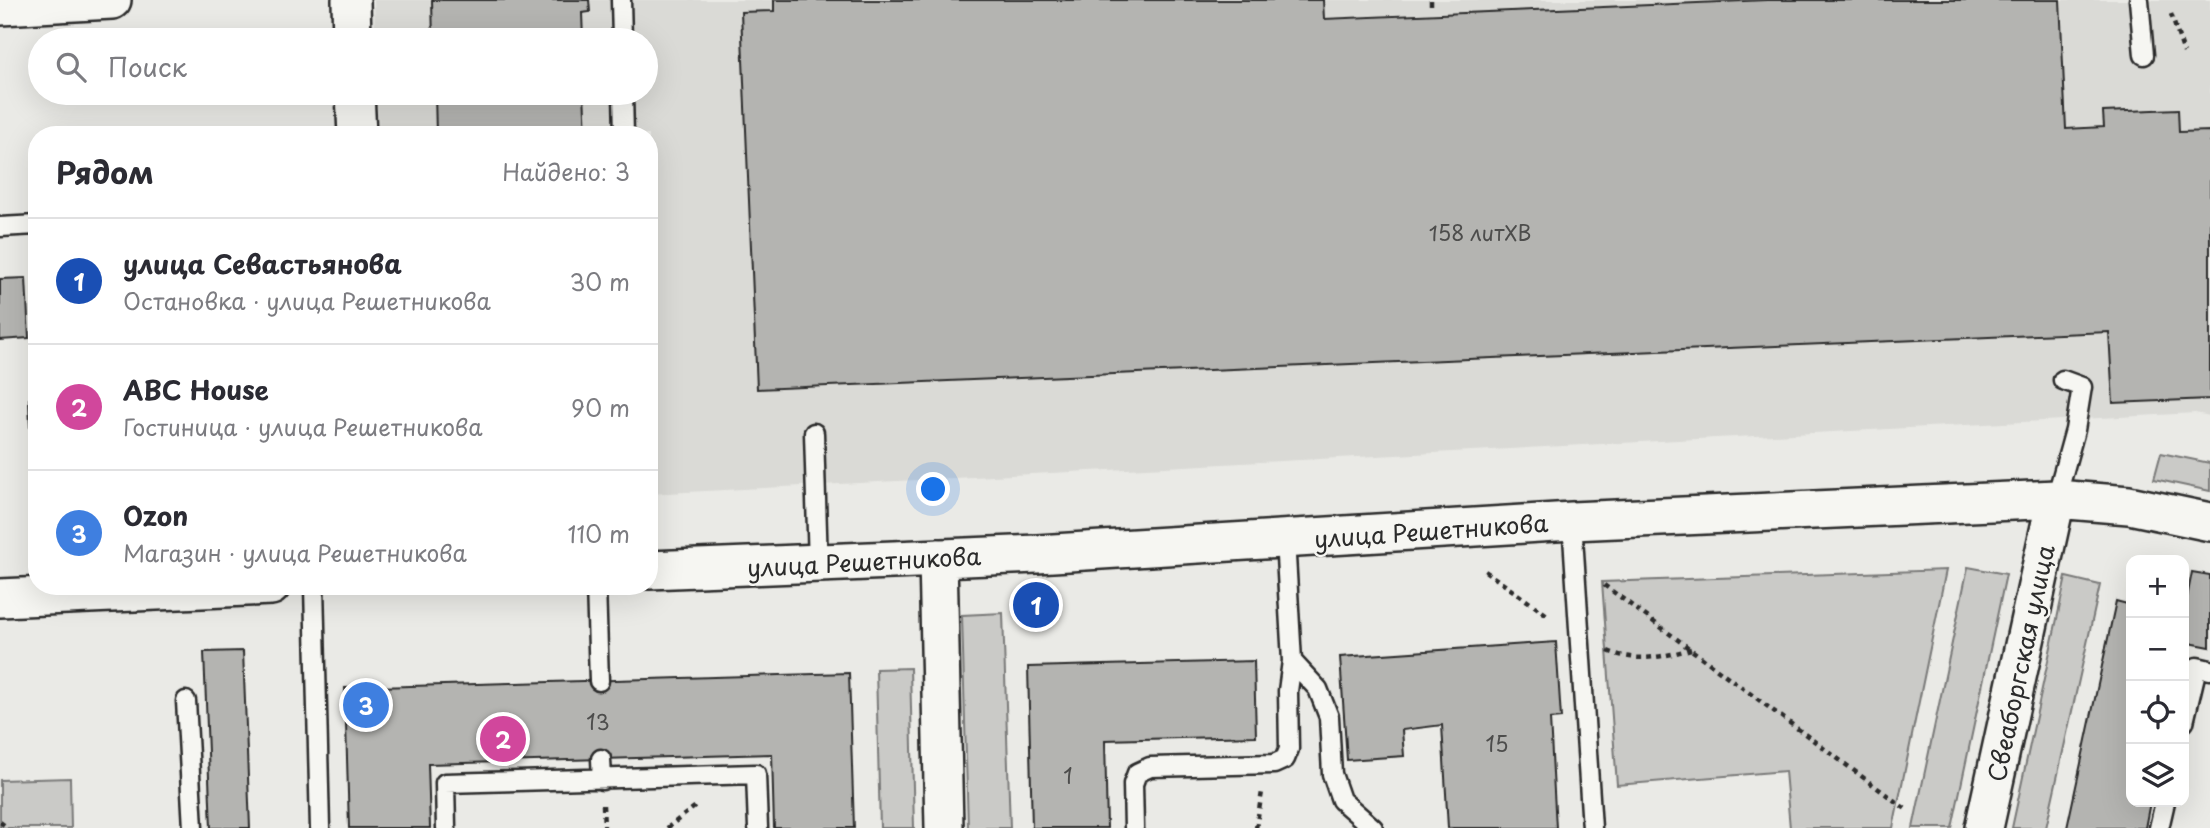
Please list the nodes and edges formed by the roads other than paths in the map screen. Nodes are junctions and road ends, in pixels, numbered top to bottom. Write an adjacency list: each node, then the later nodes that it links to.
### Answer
1 (112, 0): 5 (street)
2 (351, 0): 6 (street)
3 (621, 0): 7 (lane)
4 (2139, 0): 8 (lane)
5 (0, 6)
6 (352, 28)
7 (622, 28)
8 (2144, 55)
9 (355, 105): 11 (street)
10 (623, 105): 12 (lane)
11 (356, 126)
12 (624, 126)
13 (28, 225): 14 (lane)
14 (0, 227)
15 (2063, 380): 17 (lane)
16 (814, 433): 22 (lane)
17 (2056, 499): 18 (street, улица Решетникова); 19 (street, улица Решетникова); 44 (street, Свеаборгская улица)
18 (1572, 522): 20 (street, улица Решетникова); 43 (lane)
19 (2210, 522)
20 (1285, 539): 21 (street, улица Решетникова); 28 (lane)
21 (938, 558): 22 (street, улица Решетникова); 40 (street)
22 (818, 564): 23 (street, улица Решетникова)
23 (658, 570)
24 (55, 595): 27 (street)
25 (314, 595): 37 (lane)
26 (596, 595): 30 (lane)
27 (0, 598)
28 (1292, 661): 41 (lane); 42 (lane)
29 (2210, 670): 32 (lane)
30 (599, 681)
31 (186, 701): 36 (lane)
32 (2189, 701)
33 (601, 759): 34 (lane)
34 (602, 780): 38 (lane); 39 (lane)
35 (2164, 807): 45 (lane)
36 (193, 828)
37 (320, 828)
38 (446, 828)
39 (758, 828)
40 (944, 828)
41 (1134, 828)
42 (1373, 828)
43 (1592, 828)
44 (1984, 828)
45 (2159, 828)

